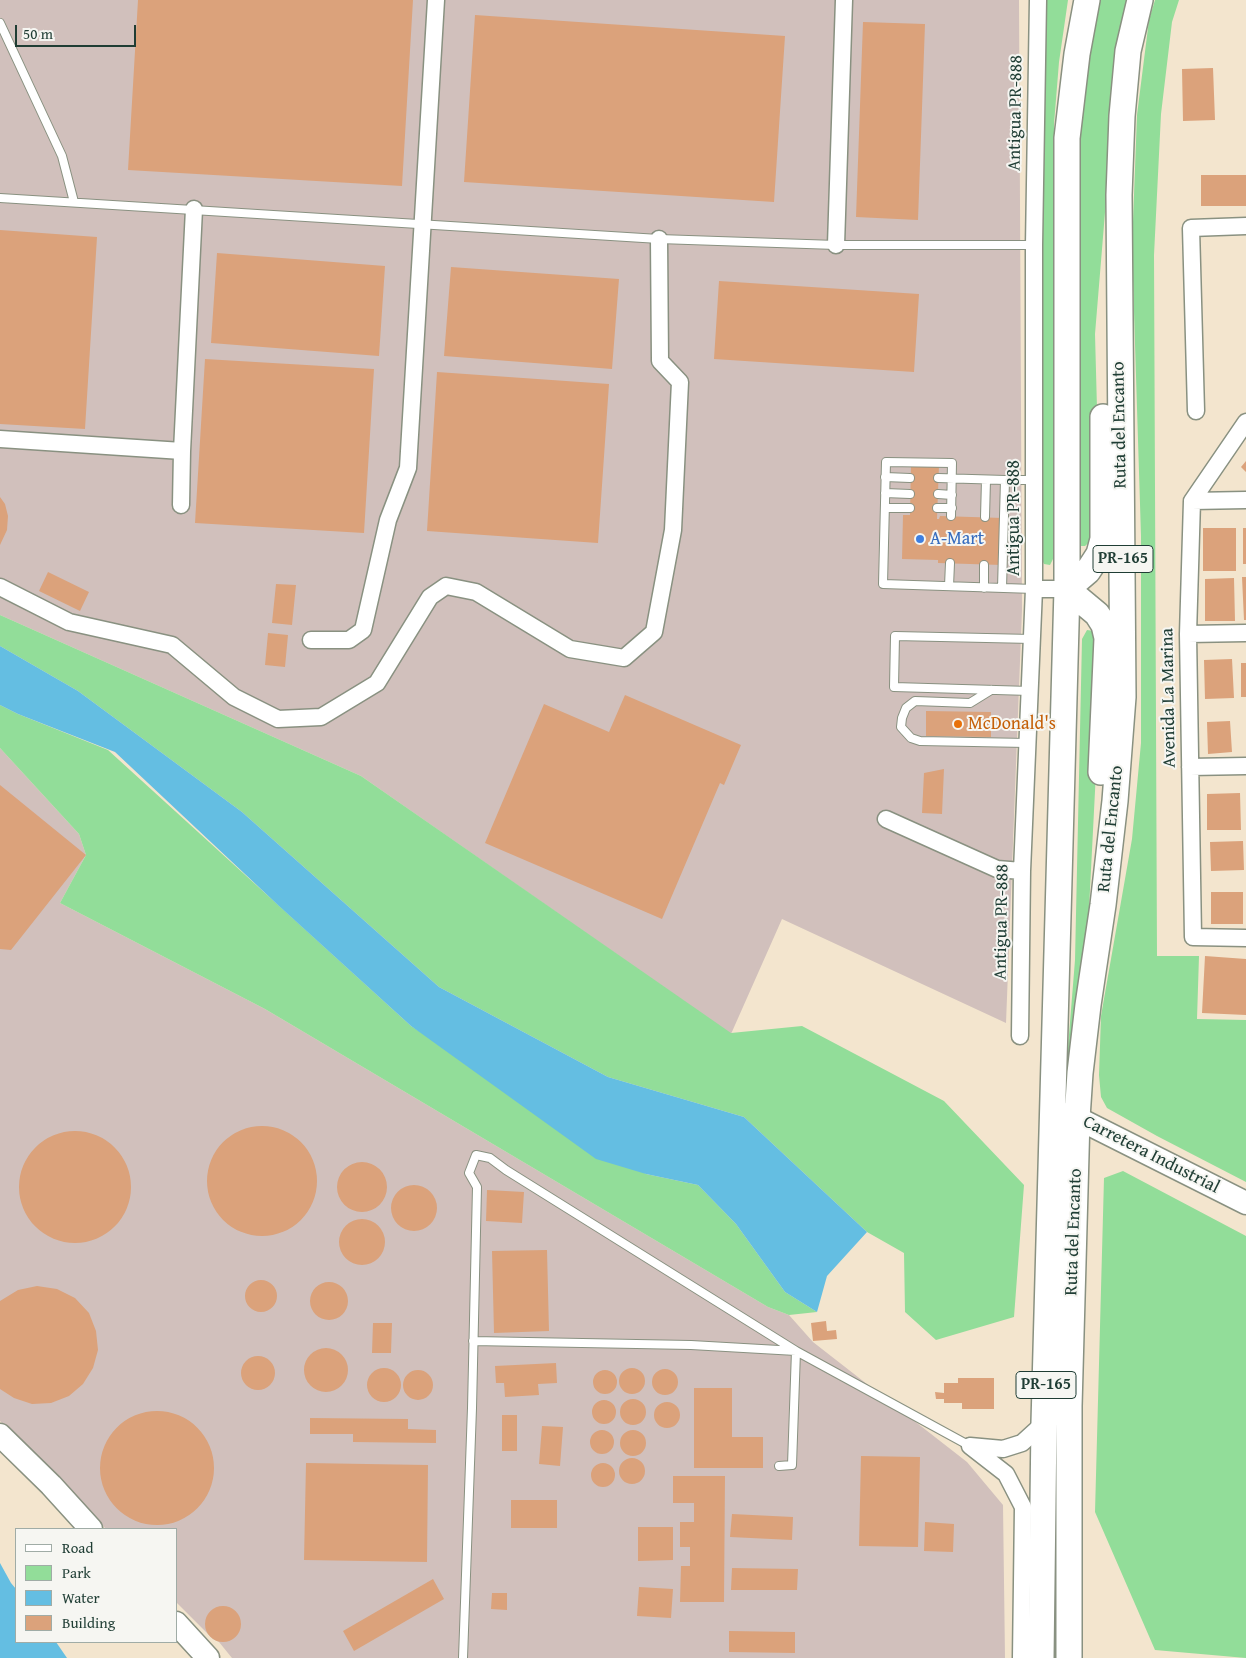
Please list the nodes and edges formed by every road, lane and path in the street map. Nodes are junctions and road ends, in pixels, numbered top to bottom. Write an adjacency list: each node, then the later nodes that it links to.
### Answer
1 (436, 0): 10 (street)
2 (844, 0): 14 (street)
3 (1038, 0): 13 (street, Antigua PR-888)
4 (1087, 0): 45 (main road, Ruta del Encanto / PR-165)
5 (1140, 0): 15 (main road, Ruta del Encanto / PR-165)
6 (0, 23): 8 (lane)
7 (0, 198): 8 (lane)
8 (74, 202): 9 (lane)
9 (194, 209): 10 (lane); 19 (street)
10 (424, 225): 12 (lane); 49 (street)
11 (1246, 226): 16 (street)
12 (659, 239): 14 (lane); 41 (street)
13 (1034, 245): 14 (lane); 26 (street, Antigua PR-888)
14 (836, 246)
15 (1119, 264): 45 (main road); 57 (main road, Ruta del Encanto / PR-165)
16 (1196, 411)
17 (1246, 422): 32 (street)
18 (0, 439): 19 (street)
19 (182, 451): 33 (street)
20 (886, 477): 21 (lane); 23 (lane); 27 (lane)
21 (910, 478)
22 (938, 478): 23 (lane)
23 (952, 478): 24 (lane); 30 (lane)
24 (986, 480): 25 (lane); 37 (lane)
25 (1005, 480): 26 (lane); 43 (lane)
26 (1034, 480): 44 (street, Antigua PR-888)
27 (885, 493): 28 (lane); 34 (lane)
28 (910, 494)
29 (938, 494): 30 (lane)
30 (952, 495): 36 (lane)
31 (1246, 500): 32 (street)
32 (1192, 501): 47 (street, Avenida La Marina)
33 (181, 504)
34 (885, 508): 35 (lane); 40 (lane)
35 (910, 508)
36 (937, 508)
37 (985, 517)
38 (950, 563): 40 (lane)
39 (984, 564): 42 (lane)
40 (949, 586): 42 (lane)
41 (0, 587)
42 (984, 588): 43 (lane)
43 (1002, 588): 44 (lane)
44 (1034, 589): 45 (street); 48 (street, Antigua PR-888)
45 (1067, 589): 57 (main road); 60 (main road, Ruta del Encanto / PR-165)
46 (1246, 633): 47 (street)
47 (1188, 634): 54 (street, Avenida La Marina)
48 (1032, 639): 50 (lane); 51 (street, Antigua PR-888)
49 (311, 640)
50 (991, 690): 51 (lane); 52 (lane)
51 (1030, 691): 52 (street, Antigua PR-888)
52 (1027, 743): 56 (street, Antigua PR-888)
53 (1246, 766): 54 (street)
54 (1190, 767): 58 (street, Avenida La Marina)
55 (886, 819): 56 (street)
56 (1022, 871): 59 (street, Antigua PR-888)
57 (1103, 904): 60 (main road, Ruta del Encanto / PR-165)
58 (1246, 938)
59 (1020, 1036)
60 (1066, 1114): 61 (street, Carretera Industrial); 64 (main road, Ruta del Encanto / PR-165); 74 (main road, Ruta del Encanto / PR-165)
61 (1246, 1203)
62 (473, 1341): 63 (lane); 63 (lane); 71 (lane)
63 (796, 1352): 66 (lane); 67 (lane)
64 (1044, 1423): 66 (street); 73 (main road, Ruta del Encanto / PR-165)
65 (0, 1436): 68 (street)
66 (970, 1446): 72 (street)
67 (780, 1466)
68 (90, 1528)
69 (178, 1625): 70 (street)
70 (208, 1658)
71 (463, 1658)
72 (1021, 1658)
73 (1041, 1658)
74 (1069, 1658)

